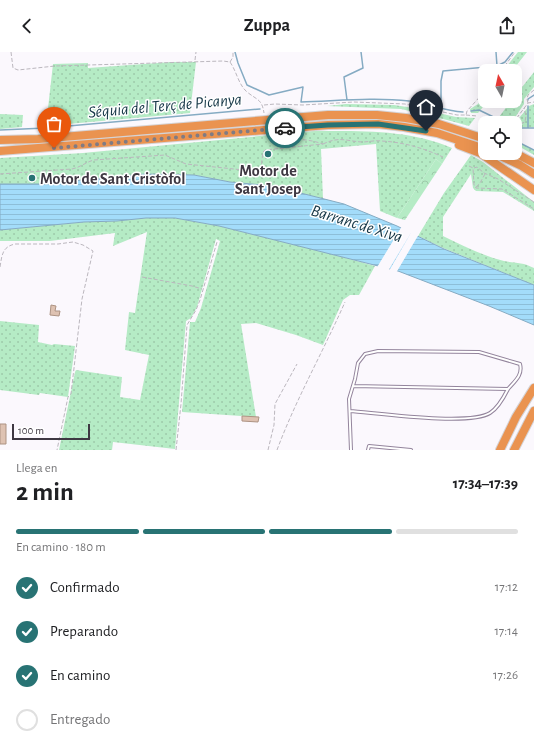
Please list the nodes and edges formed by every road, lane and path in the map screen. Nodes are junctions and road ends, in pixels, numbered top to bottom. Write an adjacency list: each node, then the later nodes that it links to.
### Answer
1 (11, 52): 5 (path)
2 (196, 52): 5 (path)
3 (233, 52): 6 (path)
4 (515, 52): 7 (path)
5 (195, 61): 6 (path)
6 (230, 62): 12 (path)
7 (506, 64)
8 (534, 90): 11 (path)
9 (478, 99): 15 (path)
10 (534, 102): 11 (path)
11 (528, 103): 13 (path)
12 (263, 105): 14 (path); 15 (path)
13 (524, 108): 17 (path); 18 (path)
14 (264, 114)
15 (466, 115): 16 (path)
16 (477, 116)
17 (519, 116)
18 (522, 123)
19 (328, 125): 24 (highway); 25 (highway); 36 (highway)
20 (268, 136): 23 (path)
21 (478, 137): 22 (highway)
22 (0, 140)
23 (323, 144): 26 (path); 32 (path)
24 (478, 146)
25 (0, 151)
26 (443, 157)
27 (522, 157): 29 (highway)
28 (509, 160): 34 (highway)
29 (534, 163)
30 (469, 166): 31 (path)
31 (473, 168): 33 (path); 35 (path)
32 (0, 174)
33 (486, 174): 35 (path); 37 (path)
34 (534, 174)
35 (476, 187): 38 (path)
36 (534, 190)
37 (534, 202)
38 (534, 209)
39 (218, 242): 42 (path)
40 (0, 267): 50 (path)
41 (142, 278): 42 (path)
42 (203, 290): 51 (path)
43 (345, 302): 53 (path)
44 (297, 364): 52 (path)
45 (353, 386): 47 (lane); 47 (lane); 48 (lane)
46 (534, 388): 57 (highway)
47 (508, 389): 48 (lane)
48 (350, 411): 54 (lane)
49 (534, 411): 58 (highway)
50 (57, 450)
51 (176, 450)
52 (268, 450)
53 (277, 450)
54 (351, 450)
55 (368, 450): 56 (lane)
56 (411, 450)
57 (500, 450)
58 (514, 450)

